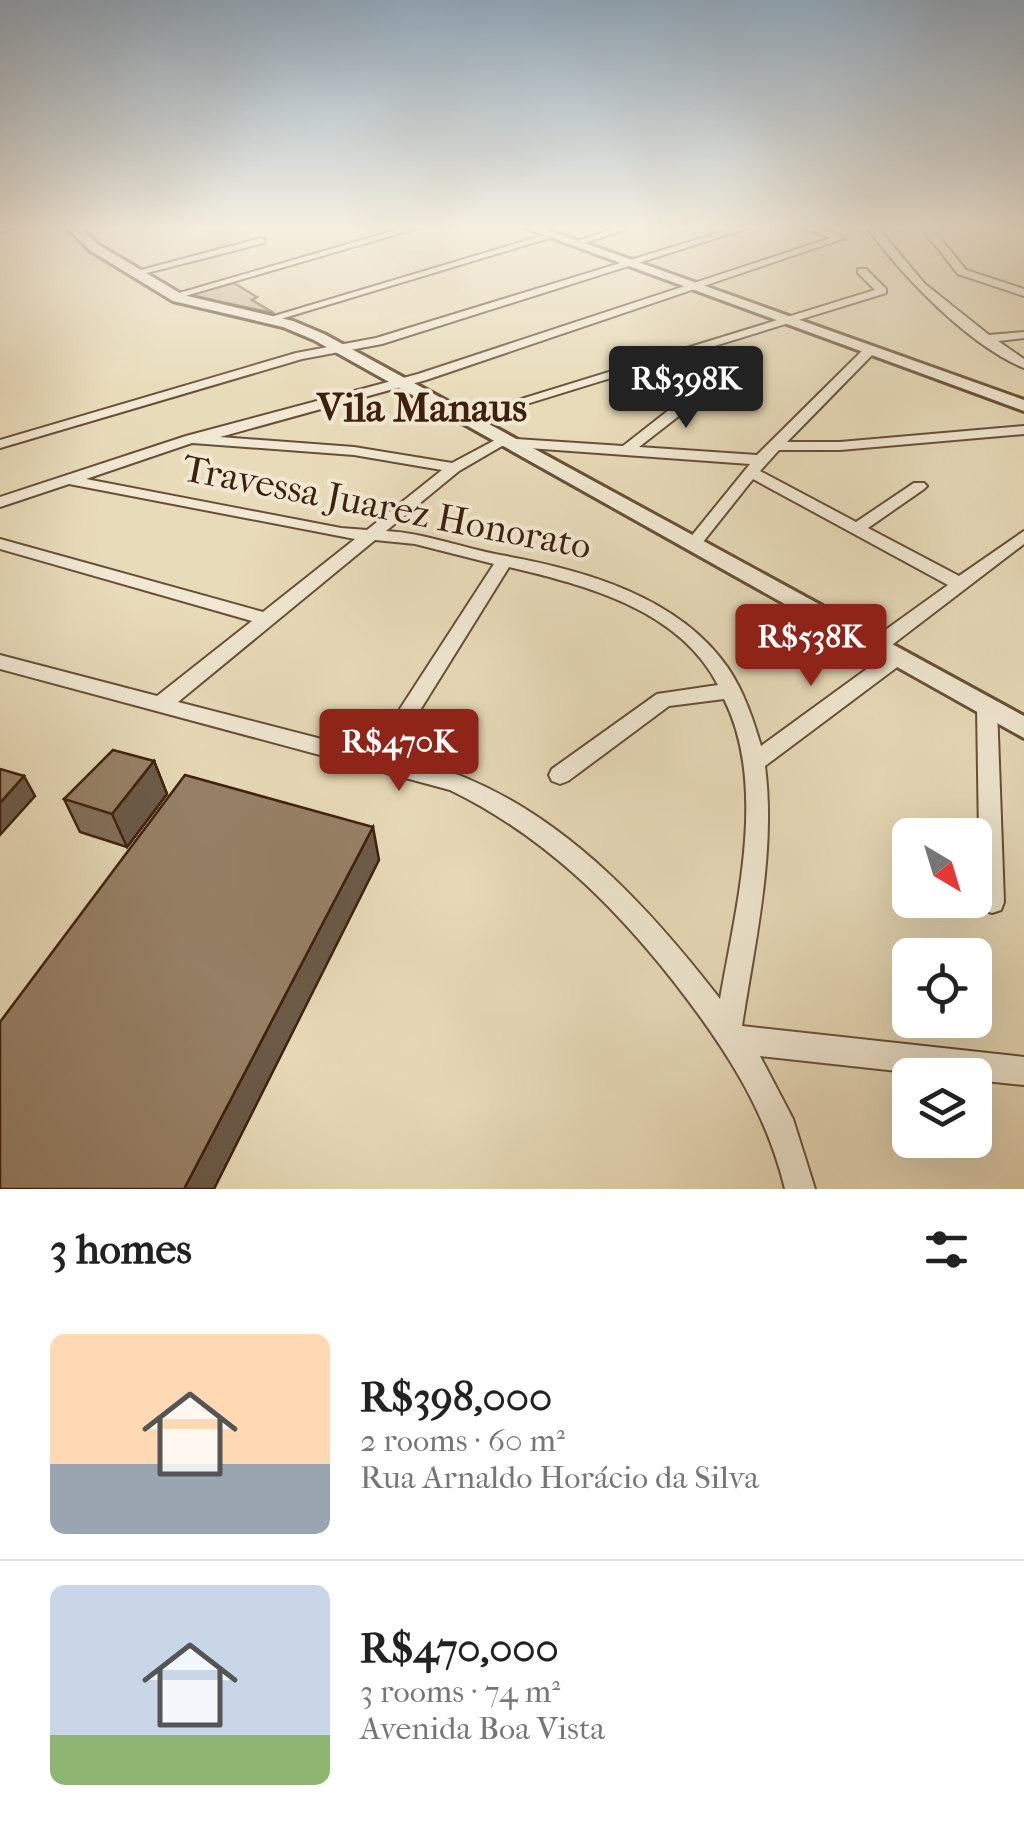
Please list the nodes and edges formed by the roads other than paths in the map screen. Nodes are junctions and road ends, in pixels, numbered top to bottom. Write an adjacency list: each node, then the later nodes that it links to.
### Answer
1 (149, 281): 12 (street)
2 (225, 281): 12 (street)
3 (397, 281): 13 (street)
4 (579, 281): 17 (street)
5 (675, 281): 10 (street)
6 (712, 281): 10 (street)
7 (872, 281): 14 (street)
8 (919, 281): 16 (street)
9 (990, 281): 11 (street)
10 (693, 288): 14 (street); 21 (street)
11 (1024, 293)
12 (174, 296): 13 (street)
13 (270, 319): 17 (street)
14 (784, 320): 18 (street); 23 (street)
15 (1024, 335): 16 (street)
16 (986, 340): 19 (street)
17 (338, 348): 21 (street); 26 (street)
18 (869, 351): 22 (street); 30 (street)
19 (1024, 364)
20 (724, 380): 31 (street)
21 (401, 383): 23 (street); 27 (street)
22 (1024, 406)
23 (463, 419): 28 (street)
24 (1024, 430): 30 (street)
25 (0, 432): 26 (street)
26 (24, 438): 29 (street)
27 (201, 438): 33 (street); 34 (street)
28 (499, 442): 31 (street); 33 (street); 41 (street)
29 (0, 444)
30 (775, 446): 32 (street)
31 (626, 451): 32 (street)
32 (756, 467): 37 (street); 41 (street)
33 (454, 468): 38 (street)
34 (65, 479): 36 (street); 38 (street, Travessa Juarez Honorato)
35 (919, 486): 37 (street)
36 (0, 502)
37 (857, 530): 43 (street)
38 (371, 535): 42 (street, Travessa Juarez Honorato); 44 (street)
39 (1024, 536): 43 (street)
40 (0, 544): 44 (street)
41 (693, 544): 45 (street)
42 (505, 560): 48 (street, Travessa Juarez Honorato); 52 (street)
43 (960, 584): 45 (street)
44 (266, 620): 49 (street)
45 (877, 646): 46 (street)
46 (897, 657): 50 (street); 53 (street)
47 (0, 662): 49 (street)
48 (730, 690): 53 (street, Travessa Juarez Honorato); 54 (street)
49 (160, 706): 52 (street)
50 (986, 707): 51 (street); 55 (street)
51 (1024, 728)
52 (377, 762): 56 (street)
53 (754, 762): 56 (street, Travessa Juarez Honorato)
54 (560, 776)
55 (989, 818)
56 (732, 1034): 57 (street); 58 (street)
57 (1024, 1071)
58 (800, 1189)

